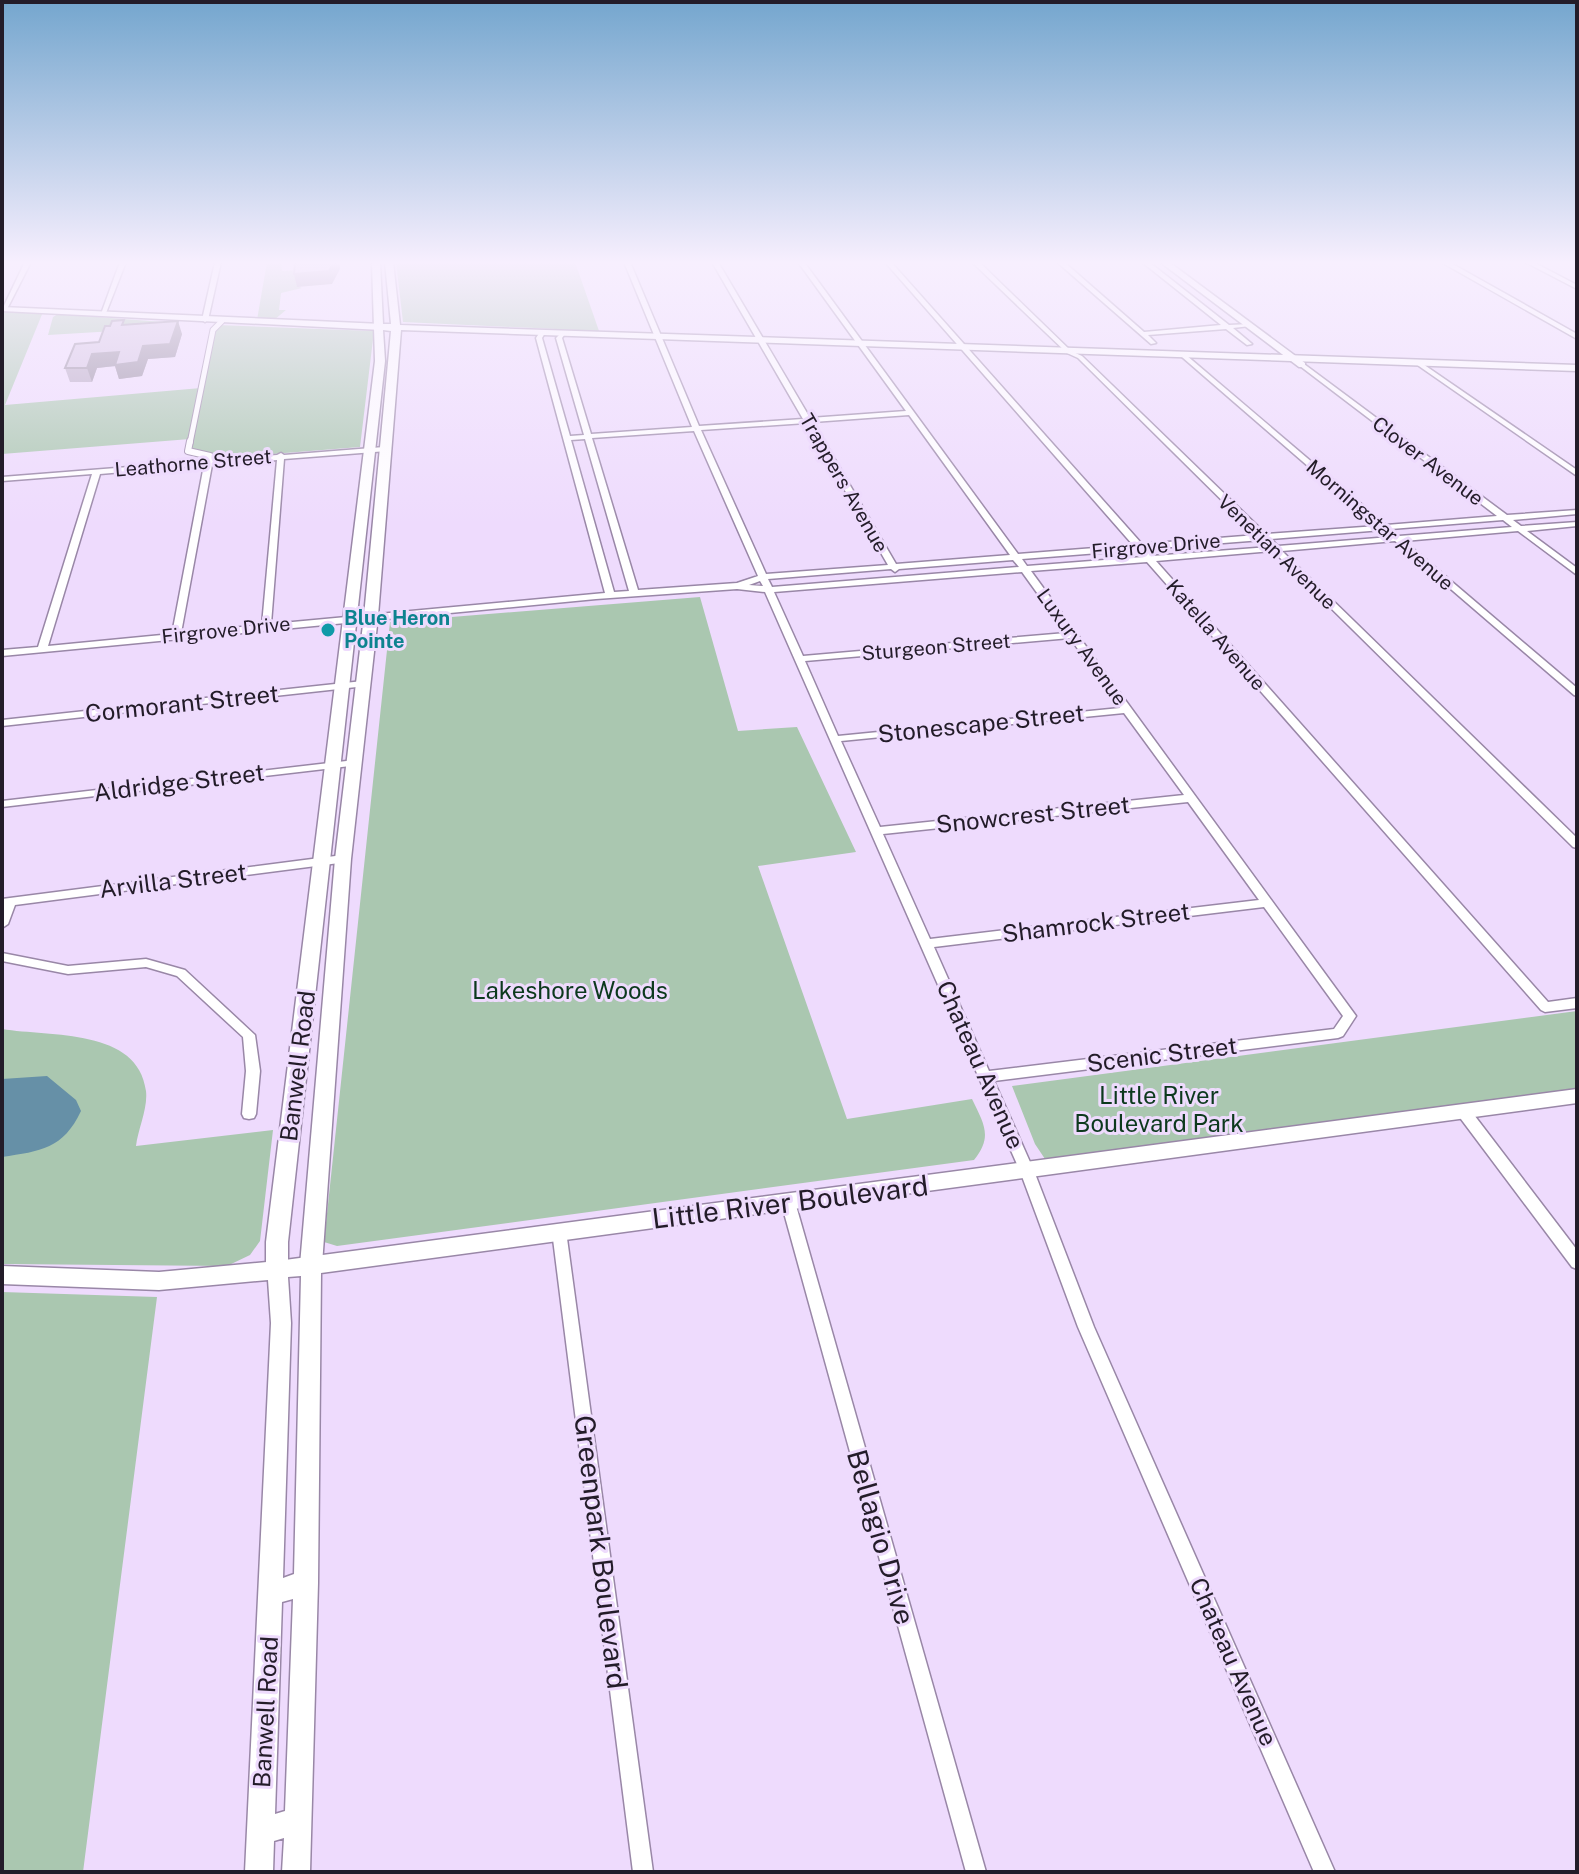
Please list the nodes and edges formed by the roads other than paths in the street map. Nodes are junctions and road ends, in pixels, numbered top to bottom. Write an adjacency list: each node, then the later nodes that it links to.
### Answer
1 (209, 349): 26 (street)
2 (387, 349): 24 (main road, Banwell Road)
3 (542, 349): 18 (street)
4 (562, 349): 17 (street)
5 (663, 349): 21 (street, Chateau Avenue)
6 (767, 349): 20 (street, Trappers Avenue)
7 (864, 349): 19 (street, Luxury Avenue)
8 (964, 349): 39 (street, Katella Avenue)
9 (980, 349): 12 (main road)
10 (1066, 349): 12 (street, Venetian Avenue)
11 (1280, 349): 14 (street, Clover Avenue)
12 (1069, 352): 13 (main road); 37 (street, Venetian Avenue)
13 (1184, 356): 14 (main road); 35 (street, Morningstar Avenue)
14 (1297, 362): 15 (main road); 33 (street, Clover Avenue)
15 (1418, 363): 16 (main road); 28 (street)
16 (1577, 368)
17 (571, 382): 18 (street); 22 (street)
18 (552, 383): 23 (street)
19 (910, 413): 20 (street); 41 (street, Luxury Avenue)
20 (808, 420): 21 (street); 43 (street, Trappers Avenue)
21 (697, 429): 22 (street); 47 (street, Chateau Avenue)
22 (588, 436): 23 (street); 30 (street)
23 (566, 438): 31 (street)
24 (377, 450): 25 (street, Leathorne Street); 51 (main road, Banwell Road); 52 (main road, Banwell Road)
25 (281, 455): 26 (street, Leathorne Street); 53 (street)
26 (209, 461): 27 (street, Leathorne Street); 55 (street)
27 (97, 471): 29 (street, Leathorne Street); 56 (street)
28 (1577, 474)
29 (2, 479)
30 (609, 507): 31 (street); 49 (street)
31 (587, 509): 50 (street)
32 (1577, 512): 33 (street, Firgrove Drive)
33 (1504, 518): 35 (street, Firgrove Drive); 36 (street, Clover Avenue)
34 (1577, 524): 36 (street, Firgrove Drive)
35 (1382, 527): 37 (street, Firgrove Drive); 38 (street, Morningstar Avenue)
36 (1519, 528): 38 (street, Firgrove Drive); 45 (street, Clover Avenue)
37 (1261, 537): 39 (street, Firgrove Drive); 40 (street, Venetian Avenue)
38 (1395, 539): 40 (street, Firgrove Drive); 61 (street, Morningstar Avenue)
39 (1138, 547): 41 (street, Firgrove Drive); 42 (street, Katella Avenue)
40 (1273, 549): 42 (street, Firgrove Drive); 70 (street, Venetian Avenue)
41 (1016, 557): 43 (street, Firgrove Drive); 44 (street, Luxury Avenue)
42 (1149, 559): 44 (street, Firgrove Drive); 78 (street, Katella Avenue)
43 (893, 566): 46 (street, Trappers Avenue); 47 (street, Firgrove Drive)
44 (1024, 568): 46 (street, Firgrove Drive); 54 (street, Luxury Avenue)
45 (1577, 572)
46 (901, 579): 47 (street, Firgrove Drive)
47 (767, 583): 48 (street, Firgrove Drive); 48 (street, Firgrove Drive); 58 (street, Chateau Avenue)
48 (737, 586): 49 (street, Firgrove Drive)
49 (634, 593): 50 (street, Firgrove Drive)
50 (610, 595): 51 (street, Firgrove Drive)
51 (371, 616): 52 (street, Firgrove Drive); 59 (main road, Banwell Road)
52 (353, 618): 53 (street, Firgrove Drive); 60 (main road, Banwell Road)
53 (266, 626): 55 (street, Firgrove Drive)
54 (1073, 635): 58 (street, Sturgeon Street); 62 (street, Luxury Avenue)
55 (176, 636): 56 (street, Firgrove Drive)
56 (42, 649): 57 (street, Firgrove Drive)
57 (2, 653)
58 (799, 659): 64 (street, Chateau Avenue)
59 (363, 684): 60 (street, Cormorant Street); 65 (main road, Banwell Road)
60 (343, 686): 63 (street, Cormorant Street); 66 (main road, Banwell Road)
61 (1577, 693)
62 (1128, 710): 64 (street, Stonescape Street); 67 (street, Luxury Avenue)
63 (2, 723)
64 (834, 739): 69 (street, Chateau Avenue)
65 (355, 763): 66 (street, Aldridge Street); 71 (main road, Banwell Road)
66 (333, 765): 68 (street, Aldridge Street); 72 (main road, Banwell Road)
67 (1191, 798): 69 (street, Snowcrest Street); 74 (street, Luxury Avenue)
68 (2, 804)
69 (875, 831): 76 (street, Chateau Avenue)
70 (1577, 844)
71 (343, 859): 72 (street, Arvilla Street); 88 (main road, Banwell Road)
72 (322, 862): 73 (street, Arvilla Street); 89 (main road, Banwell Road)
73 (6, 902): 75 (street)
74 (1267, 903): 76 (street, Shamrock Street); 79 (street, Luxury Avenue)
75 (2, 924)
76 (926, 944): 80 (street, Chateau Avenue)
77 (2, 957): 83 (street)
78 (1577, 1003)
79 (1338, 1033): 80 (street, Scenic Street)
80 (986, 1077): 84 (street, Chateau Avenue)
81 (1577, 1096): 82 (street, Little River Boulevard)
82 (1463, 1111): 84 (street, Little River Boulevard); 87 (street)
83 (249, 1114)
84 (1027, 1171): 85 (street, Little River Boulevard); 99 (street, Chateau Avenue)
85 (788, 1202): 86 (street, Little River Boulevard); 98 (street, Bellagio Drive)
86 (559, 1231): 88 (street, Little River Boulevard); 97 (street, Greenpark Boulevard)
87 (1577, 1262)
88 (311, 1265): 89 (street, Little River Boulevard); 91 (street, Banwell Road)
89 (277, 1270): 90 (street, Little River Boulevard); 92 (street, Banwell Road)
90 (2, 1275)
91 (306, 1583): 92 (street); 93 (street, Banwell Road)
92 (271, 1593): 94 (street, Banwell Road)
93 (298, 1821): 94 (street); 96 (street, Banwell Road)
94 (260, 1831): 95 (street, Banwell Road)
95 (259, 1872)
96 (296, 1872)
97 (643, 1872)
98 (976, 1872)
99 (1325, 1872)

